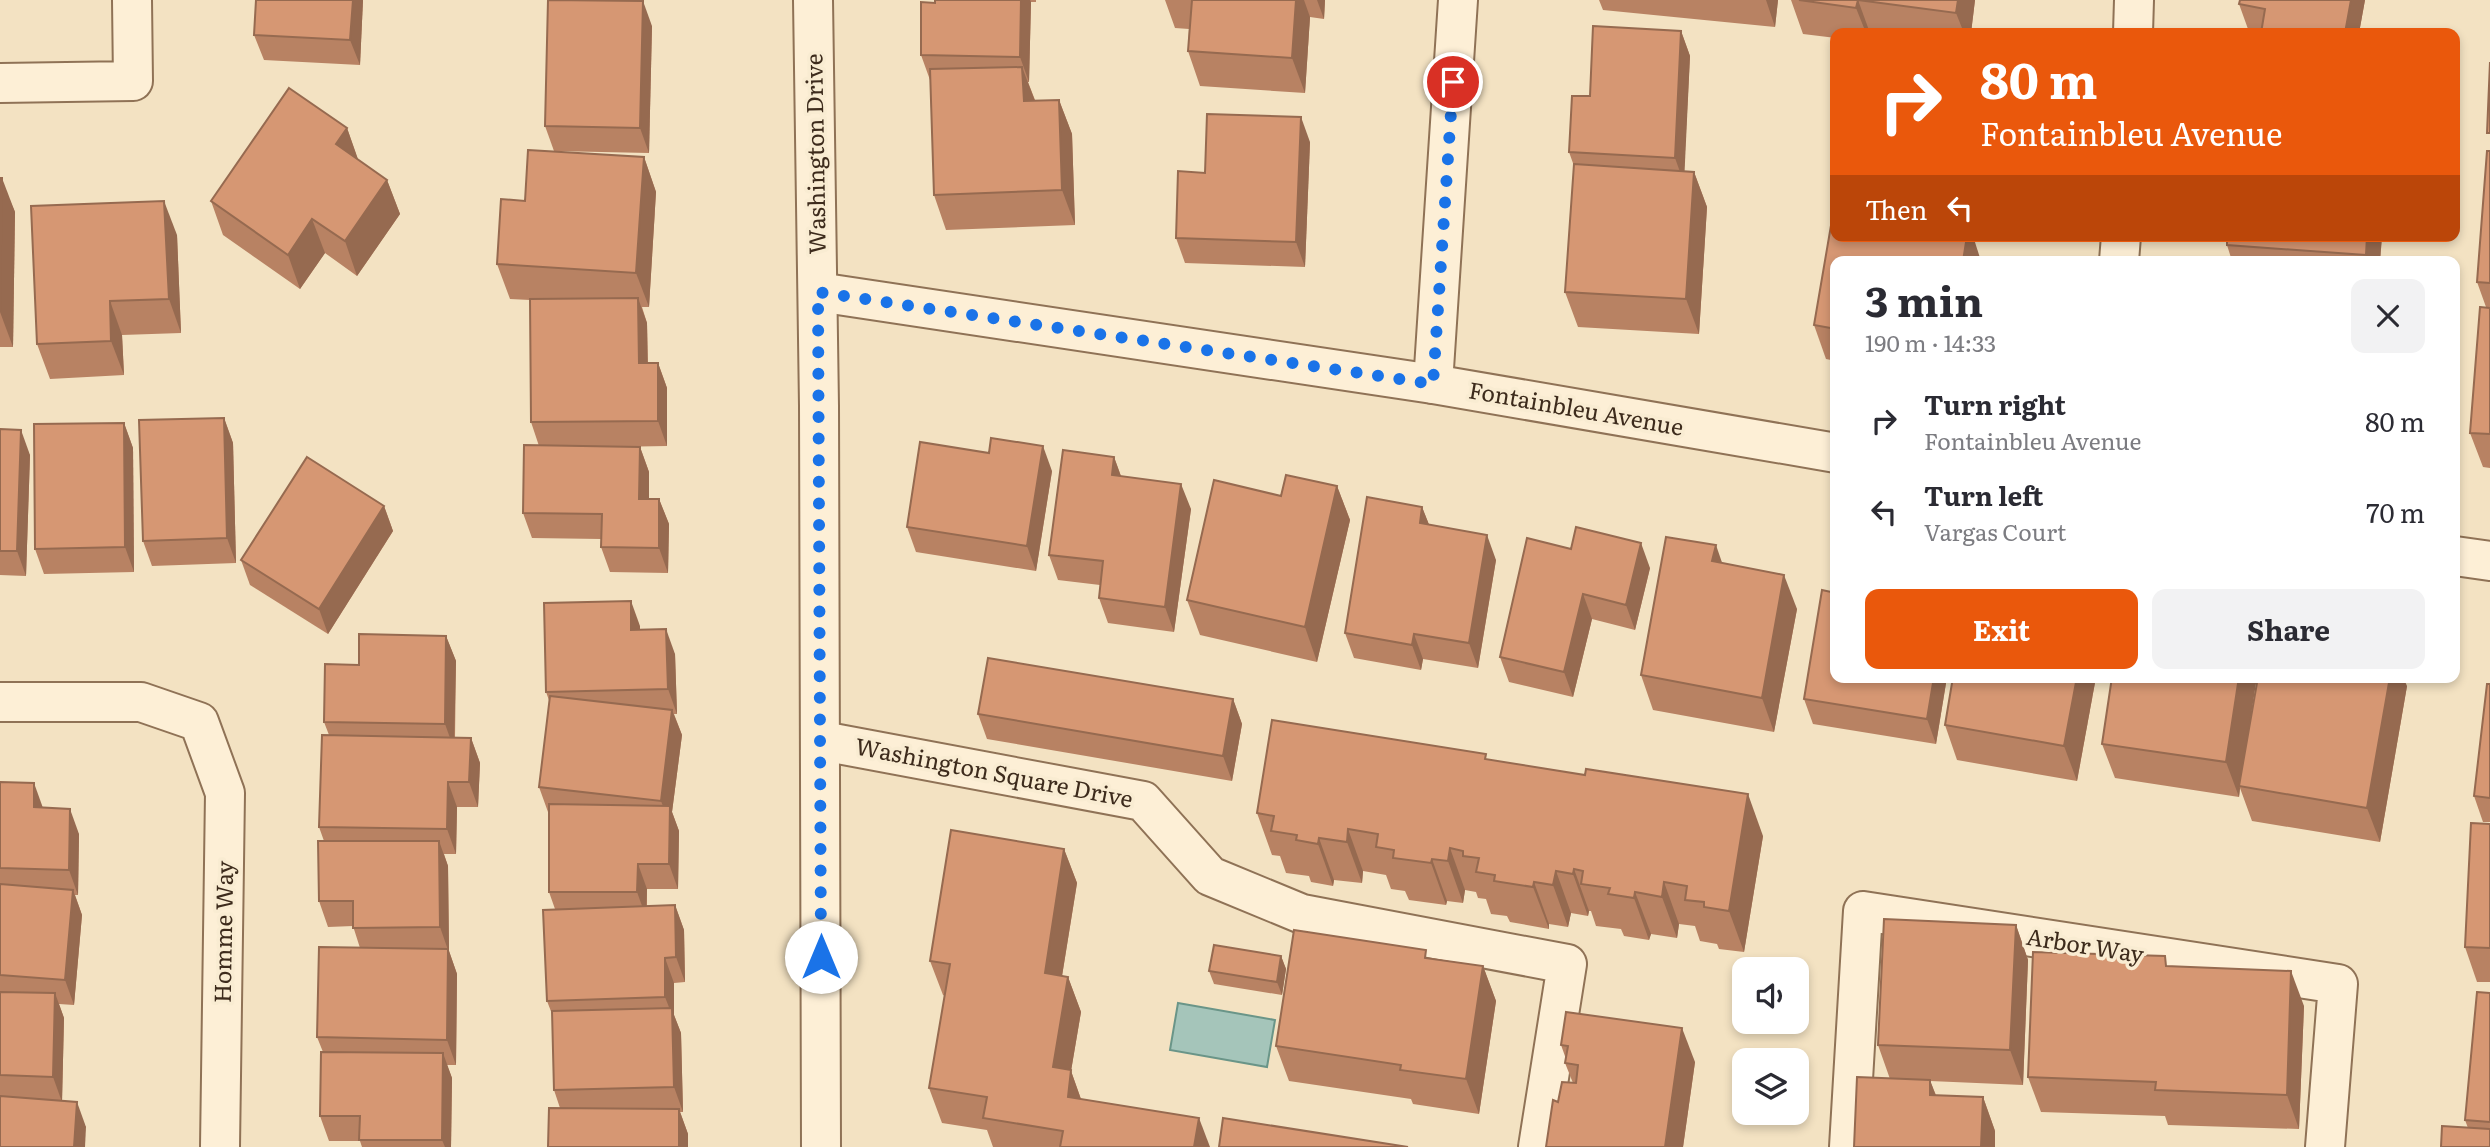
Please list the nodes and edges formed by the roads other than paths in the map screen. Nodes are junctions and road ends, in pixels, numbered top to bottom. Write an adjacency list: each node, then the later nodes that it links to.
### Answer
1 (132, 0): 6 (street)
2 (813, 0): 7 (street, Washington Drive)
3 (1458, 0): 8 (street)
4 (2134, 0): 5 (street)
5 (2133, 28)
6 (0, 83)
7 (818, 292): 8 (street, Fontainbleu Avenue); 13 (street, Washington Drive)
8 (1433, 384): 9 (street, Fontainbleu Avenue)
9 (1830, 452)
10 (2460, 556): 11 (street)
11 (2490, 561)
12 (0, 702): 14 (street, Homme Way)
13 (822, 741): 15 (street, Washington Drive); 16 (street, Washington Square Drive)
14 (220, 1147)
15 (821, 1147)
16 (1538, 1147)
17 (1849, 1147): 18 (street, Arbor Way)
18 (2325, 1147)

